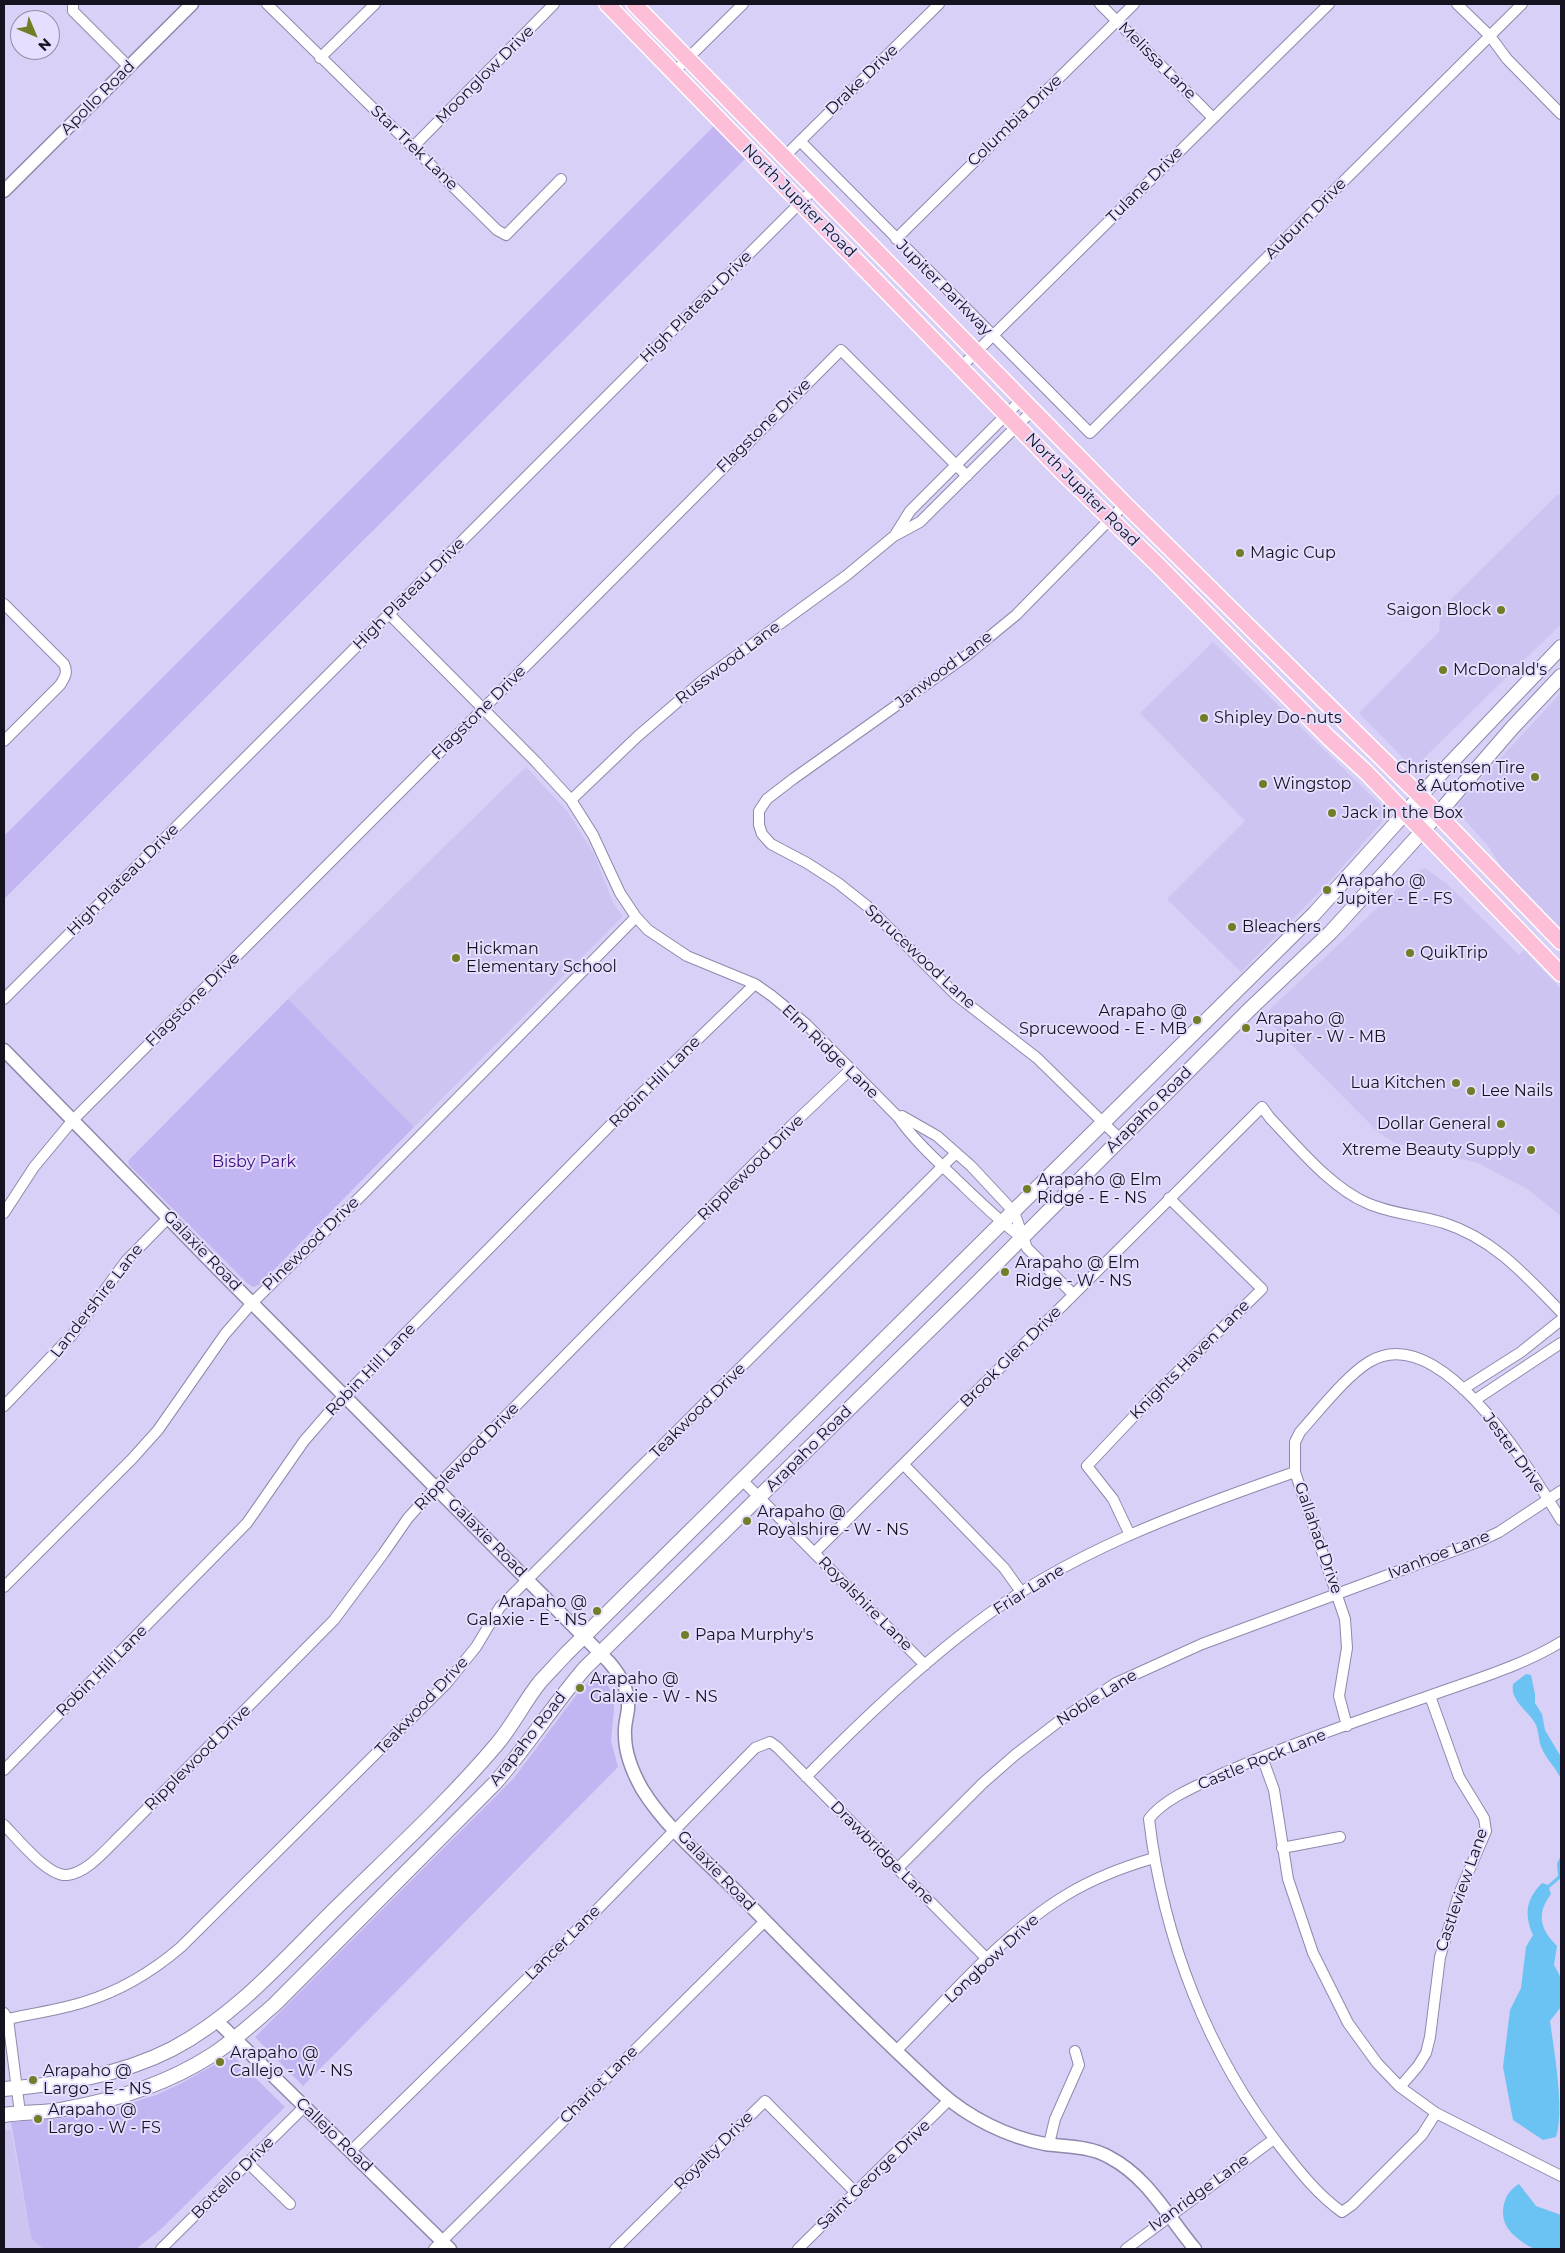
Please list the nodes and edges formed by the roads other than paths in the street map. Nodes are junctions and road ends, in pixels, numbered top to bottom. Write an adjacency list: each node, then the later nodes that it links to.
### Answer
1 (73, 4): 19 (street)
2 (192, 4): 19 (street, Apollo Road)
3 (267, 4): 17 (street, Star Trek Lane)
4 (375, 4): 17 (street)
5 (554, 4): 25 (street, Moonglow Drive)
6 (606, 4): 20 (main road, North Jupiter Road)
7 (634, 4): 18 (main road, North Jupiter Road)
8 (744, 4): 18 (street)
9 (940, 4): 24 (street, Drake Drive)
10 (1100, 4): 15 (street, Melissa Lane)
11 (1134, 4): 15 (street, Columbia Drive)
12 (1329, 4): 22 (street, Tulane Drive)
13 (1457, 4): 16 (street)
14 (1522, 4): 16 (street, Auburn Drive)
15 (1117, 21): 22 (street, Melissa Lane); 31 (street, Columbia Drive)
16 (1490, 36): 21 (street); 39 (street, Auburn Drive)
17 (320, 58): 25 (street, Star Trek Lane)
18 (688, 58): 20 (street); 26 (main road, North Jupiter Road)
19 (129, 67): 29 (street, Apollo Road)
20 (674, 72): 23 (main road, North Jupiter Road)
21 (1561, 114)
22 (1213, 118): 32 (street, Tulane Drive)
23 (734, 135): 26 (main road); 30 (main road, North Jupiter Road)
24 (800, 141): 26 (street, Drake Drive); 31 (street, Jupiter Parkway)
25 (414, 146): 27 (street, Star Trek Lane)
26 (785, 156): 28 (main road, North Jupiter Road)
27 (562, 179)
28 (815, 188): 30 (street, High Plateau Drive); 33 (main road, North Jupiter Road)
29 (4, 192)
30 (801, 202): 34 (main road, North Jupiter Road); 48 (street, High Plateau Drive)
31 (896, 238): 32 (street, Jupiter Parkway)
32 (992, 336): 33 (street, Tulane Drive); 39 (street, Jupiter Parkway)
33 (976, 352): 34 (street, Tulane Drive); 35 (main road, North Jupiter Road)
34 (961, 367): 37 (main road, North Jupiter Road)
35 (1023, 398): 36 (main road, North Jupiter Road); 37 (street, Russwood Lane)
36 (1034, 410): 38 (street, Russwood Lane); 42 (main road, North Jupiter Road)
37 (1001, 419): 38 (main road, North Jupiter Road); 40 (street, Russwood Lane)
38 (1018, 426): 41 (street, Russwood Lane); 43 (main road, North Jupiter Road)
39 (1090, 433)
40 (955, 465): 41 (street, Flagstone Drive); 44 (street, Russwood Lane); 54 (street, Flagstone Drive)
41 (967, 476): 44 (street, Russwood Lane)
42 (1126, 504): 43 (street, Janwood Lane); 47 (main road, North Jupiter Road)
43 (1110, 519): 46 (main road, North Jupiter Road); 60 (street, Janwood Lane)
44 (894, 536): 57 (street, Russwood Lane)
45 (4, 604): 55 (street)
46 (1198, 606): 47 (main road); 49 (main road, North Jupiter Road)
47 (1229, 606): 49 (main road); 52 (main road, North Jupiter Road)
48 (389, 614): 54 (street, Elm Ridge Lane); 69 (street, High Plateau Drive)
49 (1224, 634): 53 (main road, North Jupiter Road)
50 (1561, 648): 56 (main road, Arapaho Road)
51 (1561, 676): 59 (main road, Arapaho Road)
52 (1307, 685): 53 (main road); 56 (main road, North Jupiter Road)
53 (1290, 700): 58 (main road, North Jupiter Road)
54 (483, 709): 57 (street, Elm Ridge Lane); 74 (street, Flagstone Drive)
55 (4, 741)
56 (1420, 796): 58 (main road, Arapaho Road); 59 (main road, North Jupiter Road)
57 (571, 800): 62 (street, Elm Ridge Lane)
58 (1405, 812): 61 (main road, North Jupiter Road); 68 (main road, Arapaho Road)
59 (1437, 815): 61 (main road, Arapaho Road); 63 (main road, North Jupiter Road)
60 (759, 824): 75 (street, Sprucewood Lane)
61 (1422, 832): 64 (main road, North Jupiter Road); 70 (main road, Arapaho Road)
62 (636, 917): 67 (street, Elm Ridge Lane); 86 (street, Pinewood Drive)
63 (1538, 919): 64 (main road); 65 (main road, North Jupiter Road)
64 (1523, 935): 66 (main road, North Jupiter Road)
65 (1561, 942)
66 (1561, 974)
67 (755, 984): 72 (street, Elm Ridge Lane); 91 (street, Robin Hill Lane)
68 (1235, 993): 70 (main road); 75 (main road, Arapaho Road)
69 (4, 1000)
70 (1251, 1008): 76 (main road, Arapaho Road)
71 (4, 1050): 74 (street, Galaxie Road)
72 (850, 1070): 73 (street, Elm Ridge Lane); 97 (street, Ripplewood Drive)
73 (898, 1117): 77 (street, Elm Ridge Lane); 78 (street, Elm Ridge Lane)
74 (73, 1120): 81 (street, Flagstone Drive); 82 (street, Galaxie Road)
75 (1103, 1124): 76 (street, Sprucewood Lane); 80 (main road, Arapaho Road)
76 (1120, 1139): 84 (main road, Arapaho Road)
77 (956, 1153): 78 (street, Teakwood Drive); 80 (street, Elm Ridge Lane)
78 (943, 1166): 83 (street, Elm Ridge Lane); 104 (street, Teakwood Drive)
79 (1169, 1198): 85 (street, Brook Glen Drive); 87 (street, Brook Glen Drive); 102 (street, Knights Haven Lane)
80 (1014, 1212): 83 (main road, Arapaho Road); 84 (street, Elm Ridge Lane)
81 (4, 1213)
82 (169, 1216): 86 (street, Galaxie Road); 93 (street, Landershire Lane)
83 (1003, 1223): 84 (street, Elm Ridge Lane); 96 (main road, Arapaho Road)
84 (1022, 1238): 85 (street, Elm Ridge Lane); 99 (main road, Arapaho Road)
85 (1073, 1294): 94 (street, Brook Glen Drive)
86 (252, 1302): 91 (street, Galaxie Road); 105 (street, Pinewood Drive)
87 (1561, 1312)
88 (1561, 1320): 90 (street)
89 (1561, 1343): 92 (street)
90 (1463, 1389): 92 (street, Jester Drive); 95 (street, Gallahad Drive)
91 (345, 1395): 97 (street, Galaxie Road); 116 (street, Robin Hill Lane)
92 (1475, 1400): 100 (street, Jester Drive)
93 (4, 1406)
94 (904, 1465): 103 (street, Brook Glen Drive); 106 (street)
95 (1295, 1472): 102 (street, Friar Lane); 107 (street, Gallahad Drive)
96 (742, 1480): 99 (street, Royalshire Lane); 108 (main road, Arapaho Road)
97 (436, 1487): 104 (street, Galaxie Road); 118 (street, Ripplewood Drive)
98 (1561, 1491): 100 (street, Ivanhoe Lane)
99 (759, 1498): 103 (street, Royalshire Lane); 110 (main road, Arapaho Road)
100 (1548, 1499): 101 (street, Jester Drive); 107 (street, Ivanhoe Lane)
101 (1561, 1520)
102 (1130, 1535): 106 (street, Friar Lane)
103 (814, 1553): 111 (street, Royalshire Lane)
104 (528, 1580): 108 (street, Galaxie Road); 126 (street, Teakwood Drive)
105 (4, 1587)
106 (1022, 1593): 111 (street, Friar Lane)
107 (1337, 1593): 113 (street, Gallahad Drive); 123 (street, Noble Lane)
108 (584, 1636): 110 (street, Galaxie Road); 127 (main road, Arapaho Road)
109 (1561, 1642): 112 (street, Castle Rock Lane)
110 (601, 1653): 119 (street, Galaxie Road); 128 (main road, Arapaho Road)
111 (925, 1665): 117 (street, Friar Lane)
112 (1430, 1696): 113 (street, Castle Rock Lane); 131 (street, Castleview Lane)
113 (1347, 1726): 115 (street, Castle Rock Lane)
114 (777, 1747): 117 (street, Drawbridge Lane); 119 (street, Lancer Lane)
115 (1262, 1757): 121 (street); 122 (street, Castle Rock Lane)
116 (4, 1770)
117 (806, 1778): 123 (street, Drawbridge Lane)
118 (4, 1825)
119 (676, 1830): 124 (street, Galaxie Road); 140 (street, Lancer Lane)
120 (1340, 1837): 121 (street)
121 (1282, 1848): 131 (street)
122 (1154, 1858): 125 (street, Longbow Drive); 138 (street, Castle Rock Lane)
123 (898, 1868): 125 (street, Drawbridge Lane)
124 (764, 1921): 129 (street, Galaxie Road); 146 (street, Chariot Lane)
125 (988, 1959): 129 (street, Longbow Drive)
126 (6, 2016): 132 (street)
127 (217, 2021): 128 (street, Callejo Road); 132 (main road, Arapaho Road)
128 (235, 2039): 134 (street, Callejo Road); 135 (main road, Arapaho Road)
129 (896, 2051): 133 (street, Galaxie Road)
130 (1075, 2051): 139 (street)
131 (1400, 2087): 136 (street)
132 (10, 2088): 135 (street)
133 (950, 2100): 139 (street, Galaxie Road); 143 (street, Saint George Drive)
134 (304, 2107): 140 (street, Callejo Road); 141 (street, Bottello Drive)
135 (20, 2112): 137 (main road, Arapaho Road)
136 (1436, 2114): 138 (street, Castle Rock Lane); 142 (street)
137 (4, 2115)
138 (1274, 2139): 145 (street, Ivanridge Lane)
139 (1049, 2144): 145 (street, Galaxie Road)
140 (350, 2152): 146 (street, Callejo Road)
141 (248, 2163): 144 (street); 147 (street, Bottello Drive)
142 (1561, 2176)
143 (855, 2192): 148 (street, Royalty Drive); 149 (street, Saint George Drive)
144 (290, 2204)
145 (1170, 2216): 150 (street, Ivanridge Lane); 151 (street, Galaxie Road)
146 (442, 2247)
147 (161, 2249)
148 (615, 2249)
149 (798, 2249)
150 (1126, 2249)
151 (1195, 2249)

